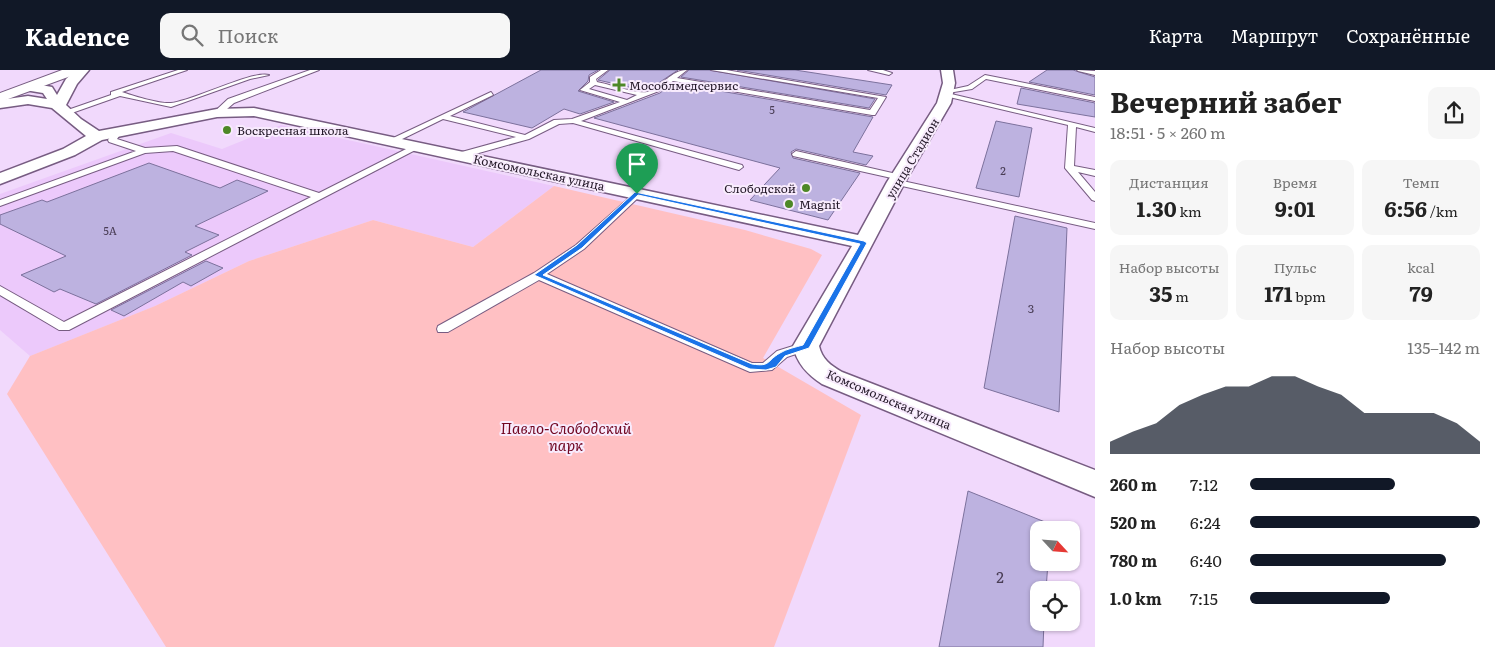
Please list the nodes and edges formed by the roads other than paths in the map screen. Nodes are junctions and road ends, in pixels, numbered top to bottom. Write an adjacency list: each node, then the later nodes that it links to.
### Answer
1 (74, 70): 18 (main road)
2 (83, 70): 27 (street)
3 (184, 70): 20 (lane)
4 (316, 70): 16 (lane)
5 (605, 70): 17 (lane)
6 (684, 70): 15 (lane)
7 (714, 70): 15 (lane)
8 (871, 70): 12 (lane)
9 (947, 70): 19 (street)
10 (1080, 70): 14 (lane)
11 (268, 73): 16 (lane); 20 (lane)
12 (889, 73)
13 (986, 73): 19 (lane); 24 (lane)
14 (1095, 73)
15 (672, 79): 22 (lane)
16 (289, 80): 28 (lane)
17 (594, 83): 22 (lane); 25 (lane)
18 (30, 87): 23 (main road); 27 (street)
19 (948, 93): 31 (lane); 45 (street, улица Стадион)
20 (120, 94): 27 (lane)
21 (491, 94): 29 (lane)
22 (645, 95): 25 (lane)
23 (0, 98)
24 (1095, 99)
25 (626, 102): 30 (lane)
26 (0, 104): 27 (street)
27 (62, 109): 34 (street)
28 (217, 113): 33 (street, Комсомольская улица); 36 (street, Комсомольская улица)
29 (443, 117): 35 (lane); 36 (lane)
30 (573, 121): 35 (lane); 41 (lane)
31 (1072, 124): 32 (lane); 42 (lane)
32 (1095, 130)
33 (116, 133): 34 (street, Комсомольская улица); 38 (lane)
34 (97, 136): 44 (street)
35 (526, 137): 40 (lane)
36 (393, 140): 37 (street, Комсомольская улица)
37 (419, 146): 40 (street, Комсомольская улица); 47 (lane)
38 (144, 151): 47 (lane); 49 (lane)
39 (796, 154): 45 (lane)
40 (461, 155): 46 (street, Комсомольская улица)
41 (739, 167)
42 (1069, 168): 43 (lane); 48 (lane)
43 (1095, 173)
44 (0, 179)
45 (897, 179): 50 (lane); 51 (street, улица Стадион)
46 (637, 194): 51 (street, Комсомольская улица); 52 (lane)
47 (320, 197): 53 (lane)
48 (1095, 198)
49 (0, 203)
50 (1095, 226)
51 (864, 243): 55 (street)
52 (538, 275): 54 (lane); 55 (lane)
53 (0, 290)
54 (443, 329)
55 (806, 346): 56 (street, Комсомольская улица)
56 (1095, 484)

